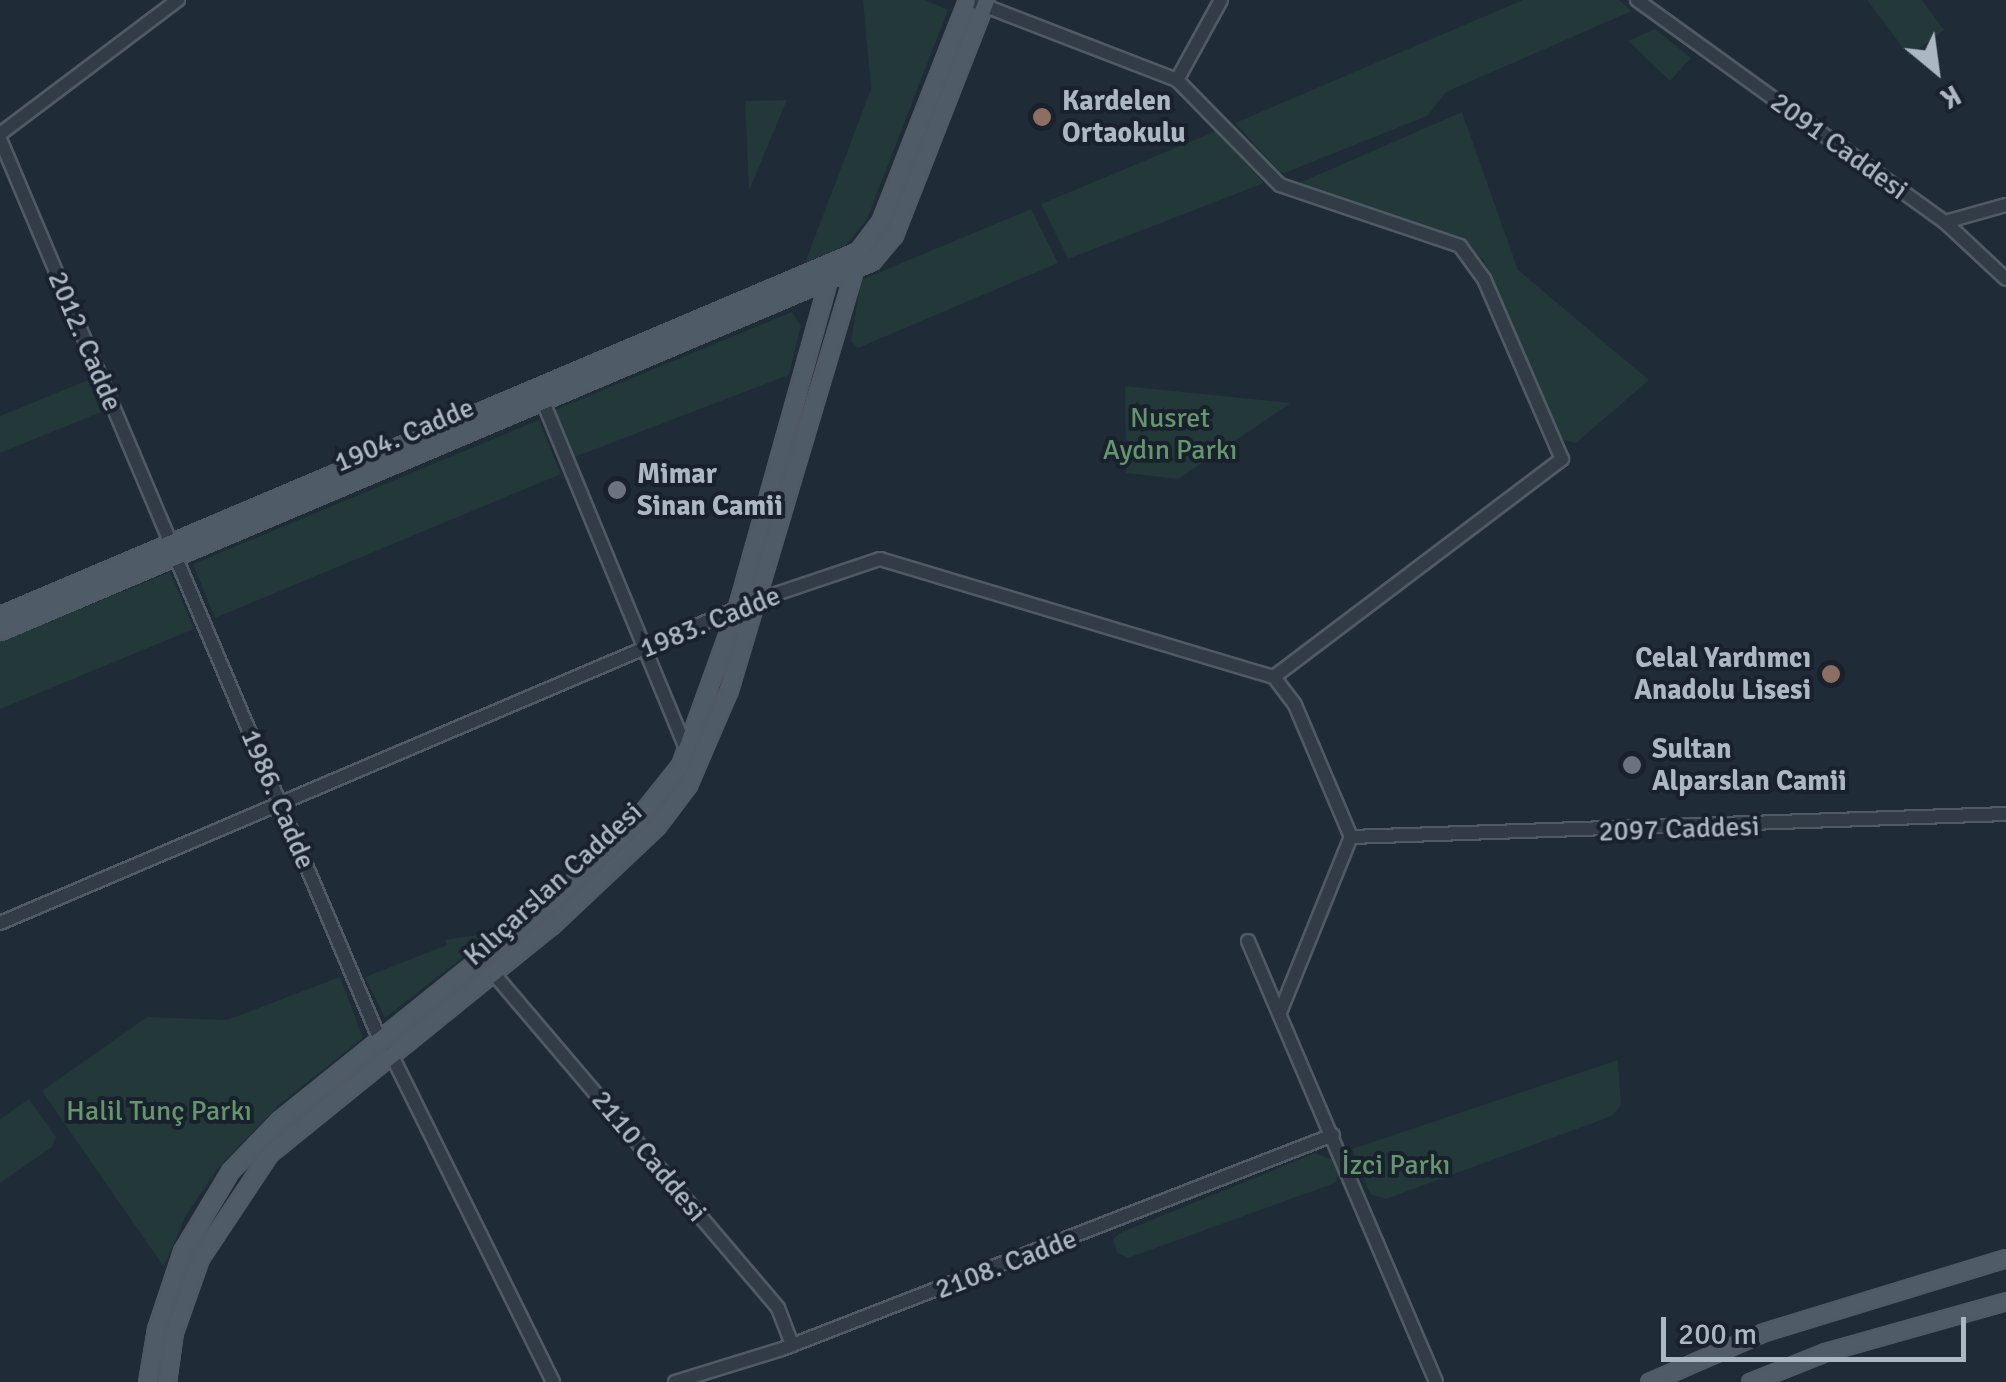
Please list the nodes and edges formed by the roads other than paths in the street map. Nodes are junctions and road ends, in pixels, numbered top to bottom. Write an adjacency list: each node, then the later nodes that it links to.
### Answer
1 (178, 0): 6 (street)
2 (1221, 0): 5 (street)
3 (1636, 0): 8 (street, 2091 Caddesi)
4 (977, 1): 5 (street); 9 (main road, 1904. Cadde)
5 (1177, 80): 19 (street)
6 (0, 136): 13 (street, 2012. Cadde)
7 (2006, 205): 8 (street)
8 (1945, 222): 11 (street, 2091 Caddesi)
9 (850, 265): 10 (main road, 1904. Cadde); 14 (main road, Kılıçarslan Caddesi)
10 (823, 278): 12 (main road, 1904. Cadde); 15 (main road, Kılıçarslan Caddesi)
11 (2006, 279)
12 (540, 397): 13 (main road, 1904. Cadde); 18 (street)
13 (173, 550): 16 (main road, 1904. Cadde); 17 (main road, 1904. Cadde); 21 (street, 1986. Cadde)
14 (755, 601): 15 (street, 1983. Cadde); 19 (street, 1983. Cadde); 26 (main road, Kılıçarslan Caddesi)
15 (736, 610): 18 (street, 1983. Cadde); 20 (main road, Kılıçarslan Caddesi)
16 (0, 615)
17 (0, 632)
18 (645, 648): 20 (street); 21 (street, 1983. Cadde)
19 (1274, 677): 23 (street)
20 (687, 751): 28 (main road, Kılıçarslan Caddesi)
21 (280, 804): 24 (street, 1983. Cadde); 28 (street, 1986. Cadde)
22 (2006, 814): 23 (street, 2097 Caddesi)
23 (1351, 837): 27 (street)
24 (0, 924)
25 (1248, 941): 27 (street)
26 (494, 974): 29 (main road, Kılıçarslan Caddesi); 33 (street, 2110 Caddesi)
27 (1282, 1010): 30 (street)
28 (380, 1040): 29 (main road); 35 (main road, Kılıçarslan Caddesi)
29 (390, 1054): 36 (main road, Kılıçarslan Caddesi); 37 (street)
30 (1334, 1135): 33 (street, 2108. Cadde); 34 (street)
31 (2006, 1258): 39 (main road)
32 (2006, 1301): 40 (main road)
33 (792, 1345): 38 (street, 2108. Cadde)
34 (1436, 1381)
35 (147, 1382)
36 (167, 1382)
37 (554, 1382)
38 (674, 1382)
39 (1649, 1382)
40 (1750, 1382)

